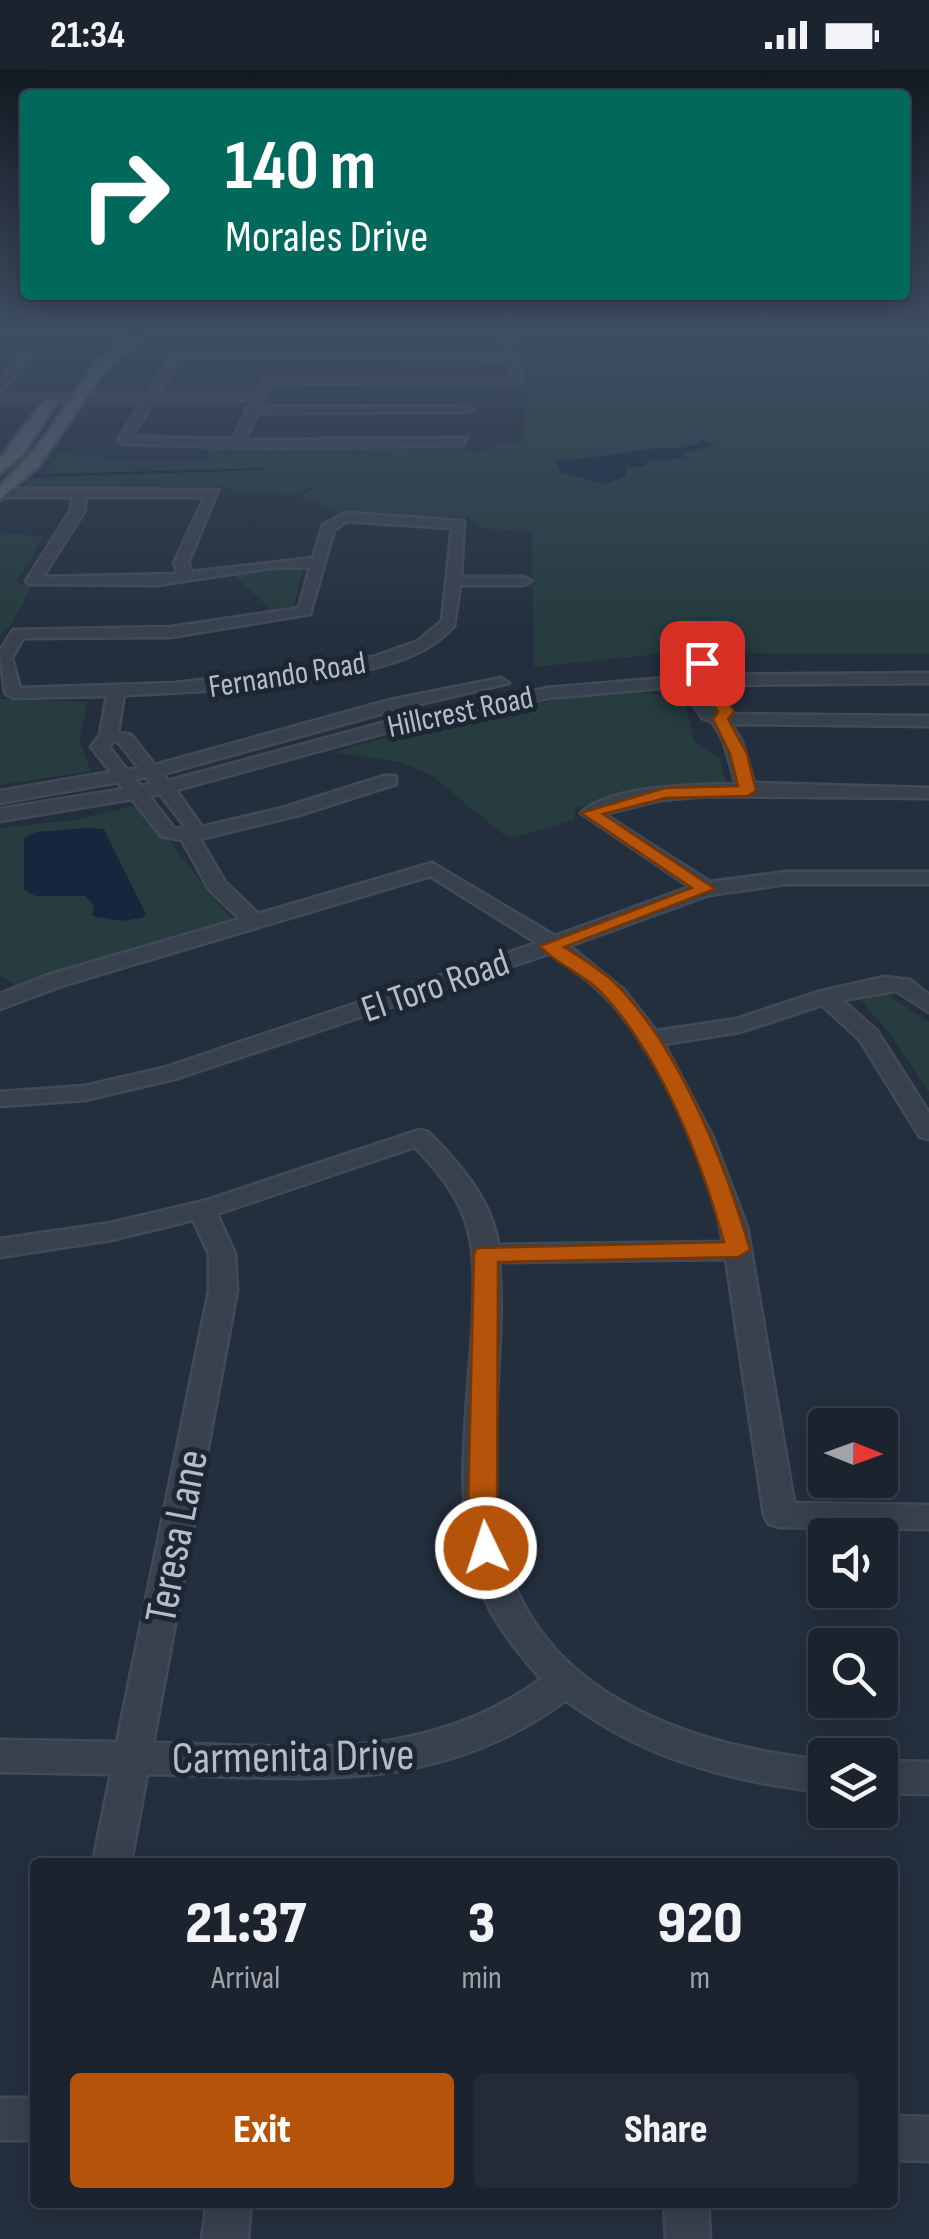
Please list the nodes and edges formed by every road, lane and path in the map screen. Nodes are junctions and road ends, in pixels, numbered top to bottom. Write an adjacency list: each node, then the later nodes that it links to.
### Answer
1 (31, 431): 7 (main road)
2 (57, 431): 8 (main road)
3 (132, 431): 6 (street)
4 (244, 431): 6 (street)
5 (469, 431): 6 (street)
6 (238, 444)
7 (0, 468)
8 (0, 493): 9 (street)
9 (79, 494): 11 (street); 11 (street)
10 (318, 562): 11 (street); 12 (street, Fernando Road); 17 (street, Fernando Road)
11 (187, 577)
12 (454, 580): 13 (street); 17 (street, Fernando Road)
13 (524, 581)
14 (929, 664): 15 (street, Hillcrest Road)
15 (680, 669): 16 (street, Hillcrest Road); 18 (street); 21 (street, Hillcrest Road); 24 (street, Hillcrest Road)
16 (929, 678)
17 (116, 694): 20 (street)
18 (720, 719): 19 (street); 25 (street)
19 (929, 721)
20 (109, 735): 21 (street); 22 (street)
21 (150, 772): 22 (street, Hillcrest Road); 24 (street)
22 (122, 778): 27 (street); 28 (street, Hillcrest Road)
23 (390, 780): 30 (street)
24 (163, 788): 27 (street, Hillcrest Road); 30 (street)
25 (747, 791): 26 (street); 32 (street)
26 (929, 793)
27 (136, 794): 29 (street, Hillcrest Road); 30 (street)
28 (0, 797)
29 (0, 815)
30 (188, 836): 33 (street)
31 (929, 878): 32 (street, El Toro Road)
32 (706, 889): 34 (street, El Toro Road)
33 (254, 921): 34 (street); 36 (street)
34 (550, 946): 38 (street); 39 (street, El Toro Road)
35 (826, 998): 37 (street); 38 (street); 40 (street)
36 (0, 1002)
37 (929, 1005)
38 (651, 1039): 43 (street)
39 (0, 1099)
40 (929, 1132)
41 (203, 1212): 42 (street); 44 (street); 48 (street, Teresa Lane)
42 (0, 1248)
43 (738, 1250): 44 (street); 45 (street)
44 (486, 1254): 46 (street)
45 (929, 1517)
46 (567, 1680): 48 (street, Carmenita Drive); 49 (street)
47 (0, 1756): 48 (street, Carmenita Drive)
48 (132, 1758): 52 (street, Teresa Lane)
49 (808, 1774)
50 (898, 1777): 51 (street)
51 (929, 1778)
52 (113, 1858)
53 (0, 2118): 54 (street)
54 (30, 2119)
55 (898, 2138): 56 (street)
56 (929, 2139)
57 (228, 2208): 59 (street)
58 (686, 2208): 60 (street)
59 (225, 2239)
60 (688, 2239)

